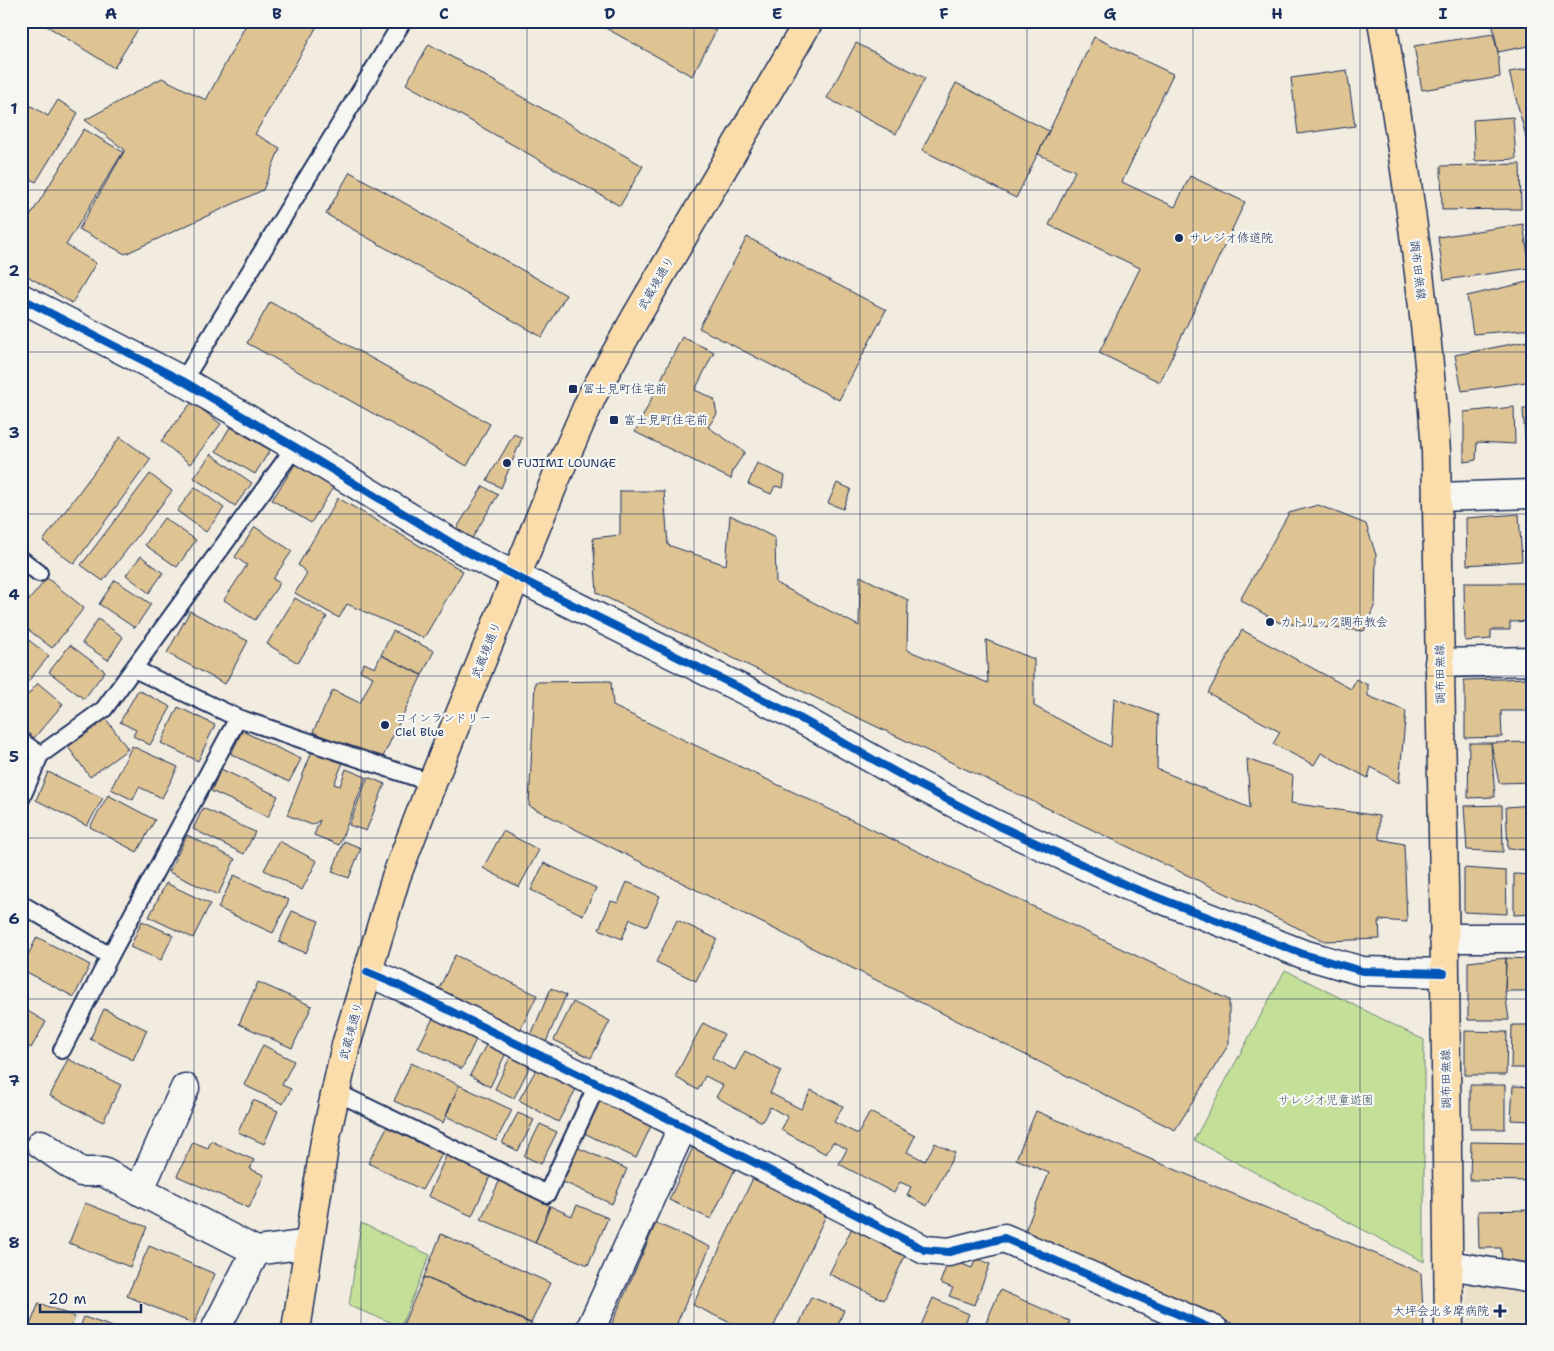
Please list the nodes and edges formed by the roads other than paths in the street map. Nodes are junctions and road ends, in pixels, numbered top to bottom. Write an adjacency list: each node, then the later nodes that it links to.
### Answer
1 (403, 21): 5 (lane)
2 (809, 21): 11 (main road, 武蔵境通り)
3 (1382, 21): 8 (main road, 調布田無線)
4 (23, 303): 5 (street)
5 (183, 381): 6 (street)
6 (295, 447): 11 (street); 14 (lane)
7 (1533, 494): 8 (street)
8 (1437, 496): 13 (main road, 調布田無線)
9 (21, 559): 10 (lane)
10 (39, 573)
11 (516, 575): 18 (main road, 武蔵境通り); 25 (street)
12 (1533, 661): 13 (street)
13 (1439, 663): 21 (main road, 調布田無線)
14 (134, 669): 15 (lane); 17 (lane)
15 (238, 718): 18 (lane); 23 (lane)
16 (21, 741): 17 (lane)
17 (40, 755): 19 (lane)
18 (432, 783): 24 (main road, 武蔵境通り)
19 (21, 799)
20 (21, 904): 23 (lane)
21 (1444, 938): 22 (street); 25 (main road, 調布田無線)
22 (1533, 938)
23 (110, 956): 26 (lane)
24 (367, 972): 27 (street); 29 (main road, 武蔵境通り)
25 (1444, 973): 35 (main road, 調布田無線)
26 (62, 1050)
27 (597, 1085): 29 (lane); 30 (street)
28 (185, 1088): 32 (street)
29 (336, 1092): 33 (main road, 武蔵境通り)
30 (683, 1126): 39 (street); 40 (street)
31 (41, 1144): 32 (street)
32 (139, 1191): 34 (street)
33 (308, 1244): 34 (street); 38 (main road, 武蔵境通り)
34 (256, 1251): 37 (street)
35 (1449, 1265): 36 (street); 41 (main road, 調布田無線)
36 (1533, 1279)
37 (216, 1330)
38 (296, 1330)
39 (590, 1330)
40 (1214, 1330)
41 (1449, 1330)

